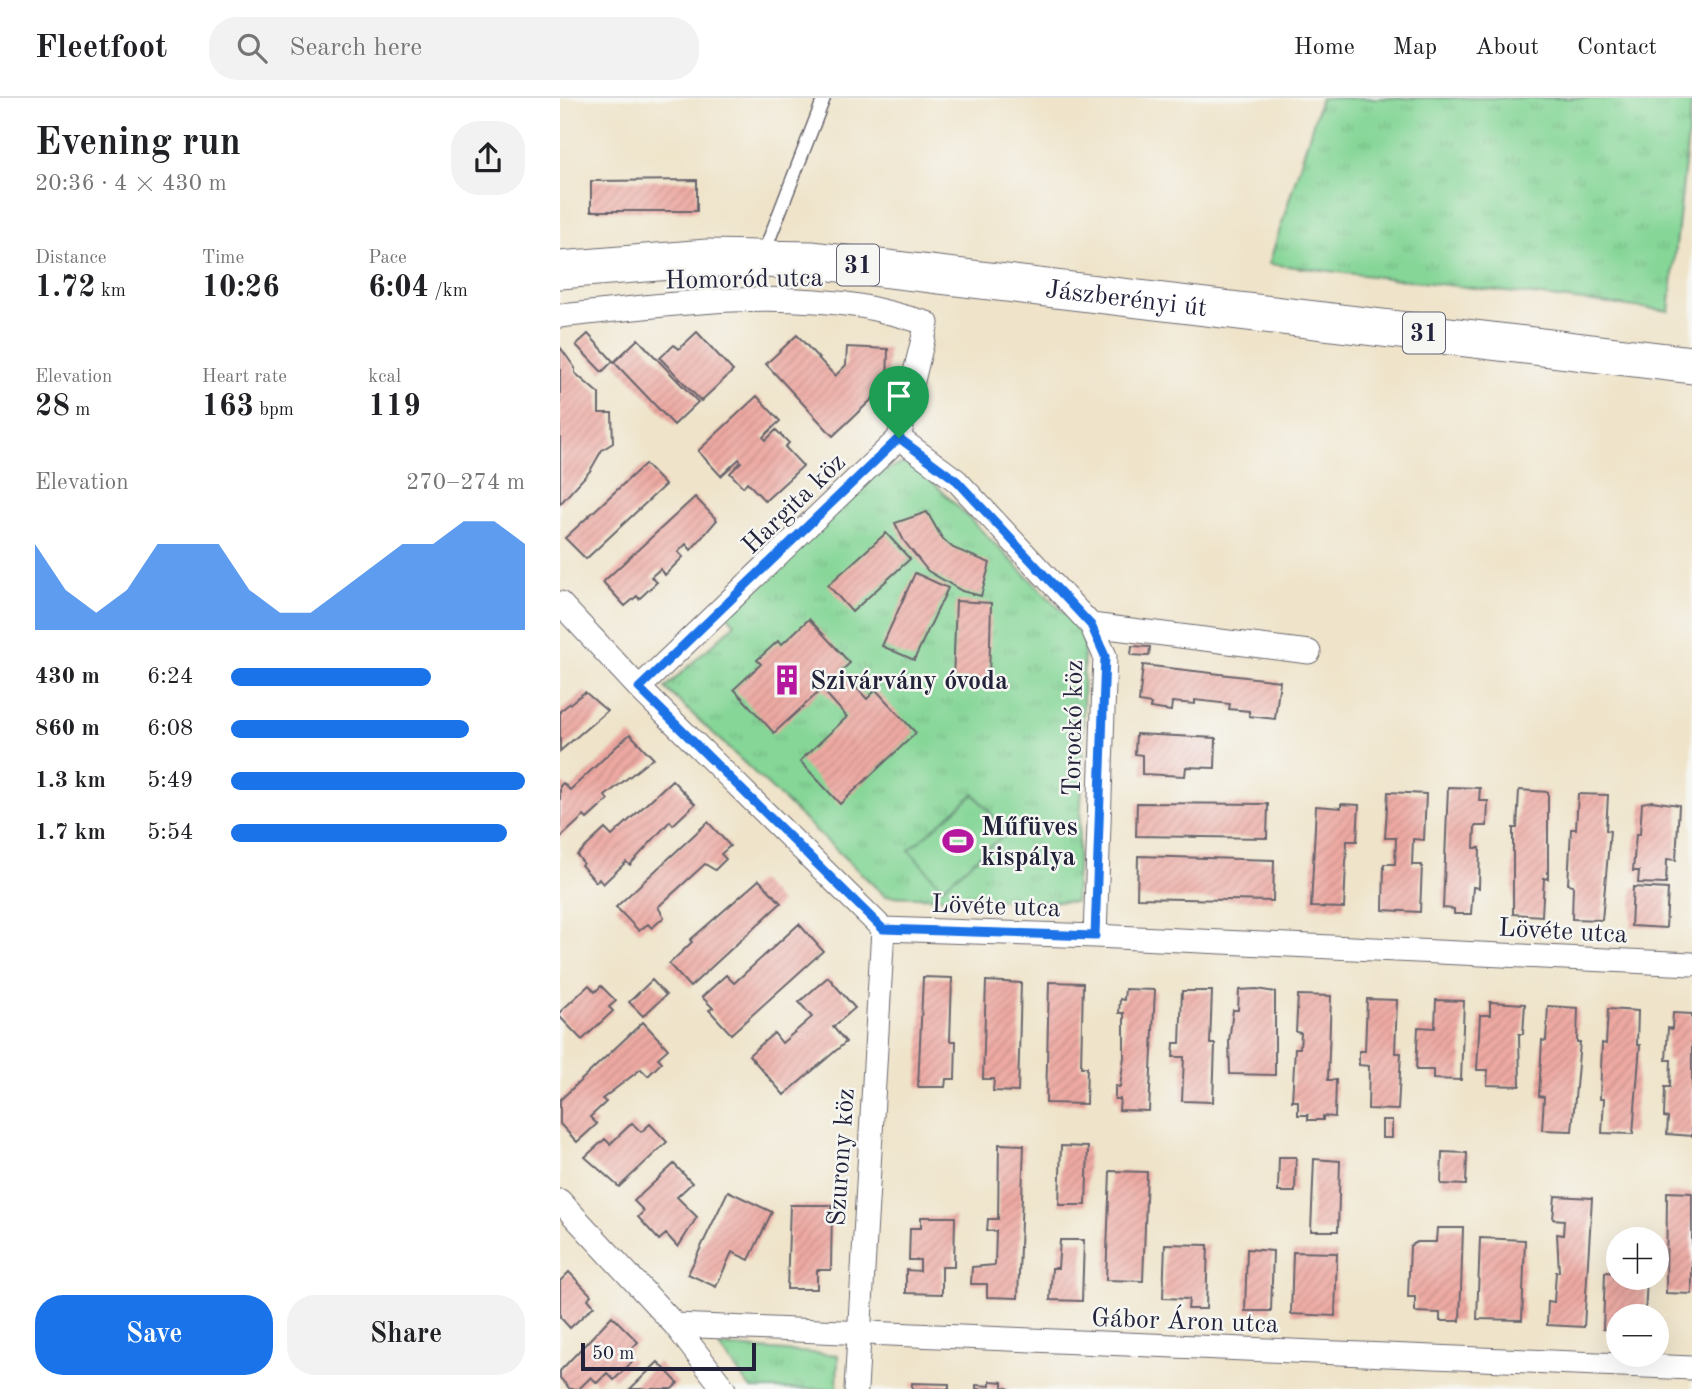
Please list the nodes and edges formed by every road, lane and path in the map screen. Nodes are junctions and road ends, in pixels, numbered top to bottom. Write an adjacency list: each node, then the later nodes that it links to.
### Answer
1 (824, 98): 2 (lane)
2 (761, 258): 3 (main road, Jászberényi út / 31); 5 (main road, Jászberényi út / 31)
3 (560, 271)
4 (560, 316): 6 (street, Homoród utca)
5 (1692, 365)
6 (899, 438): 8 (street, Torockó köz); 10 (street, Hargita köz)
7 (560, 603): 10 (street)
8 (1091, 625): 9 (street); 12 (street, Torockó köz)
9 (1309, 652)
10 (639, 688): 11 (street)
11 (883, 929): 12 (street, Lövéte utca); 16 (street, Szurony köz)
12 (1095, 936): 13 (street, Lövéte utca)
13 (1692, 964)
14 (560, 1201): 15 (street)
15 (675, 1325): 16 (street, Gábor Áron utca); 18 (street)
16 (858, 1334): 17 (street, Gábor Áron utca); 19 (street, Szurony köz)
17 (1692, 1368)
18 (724, 1389)
19 (856, 1389)

